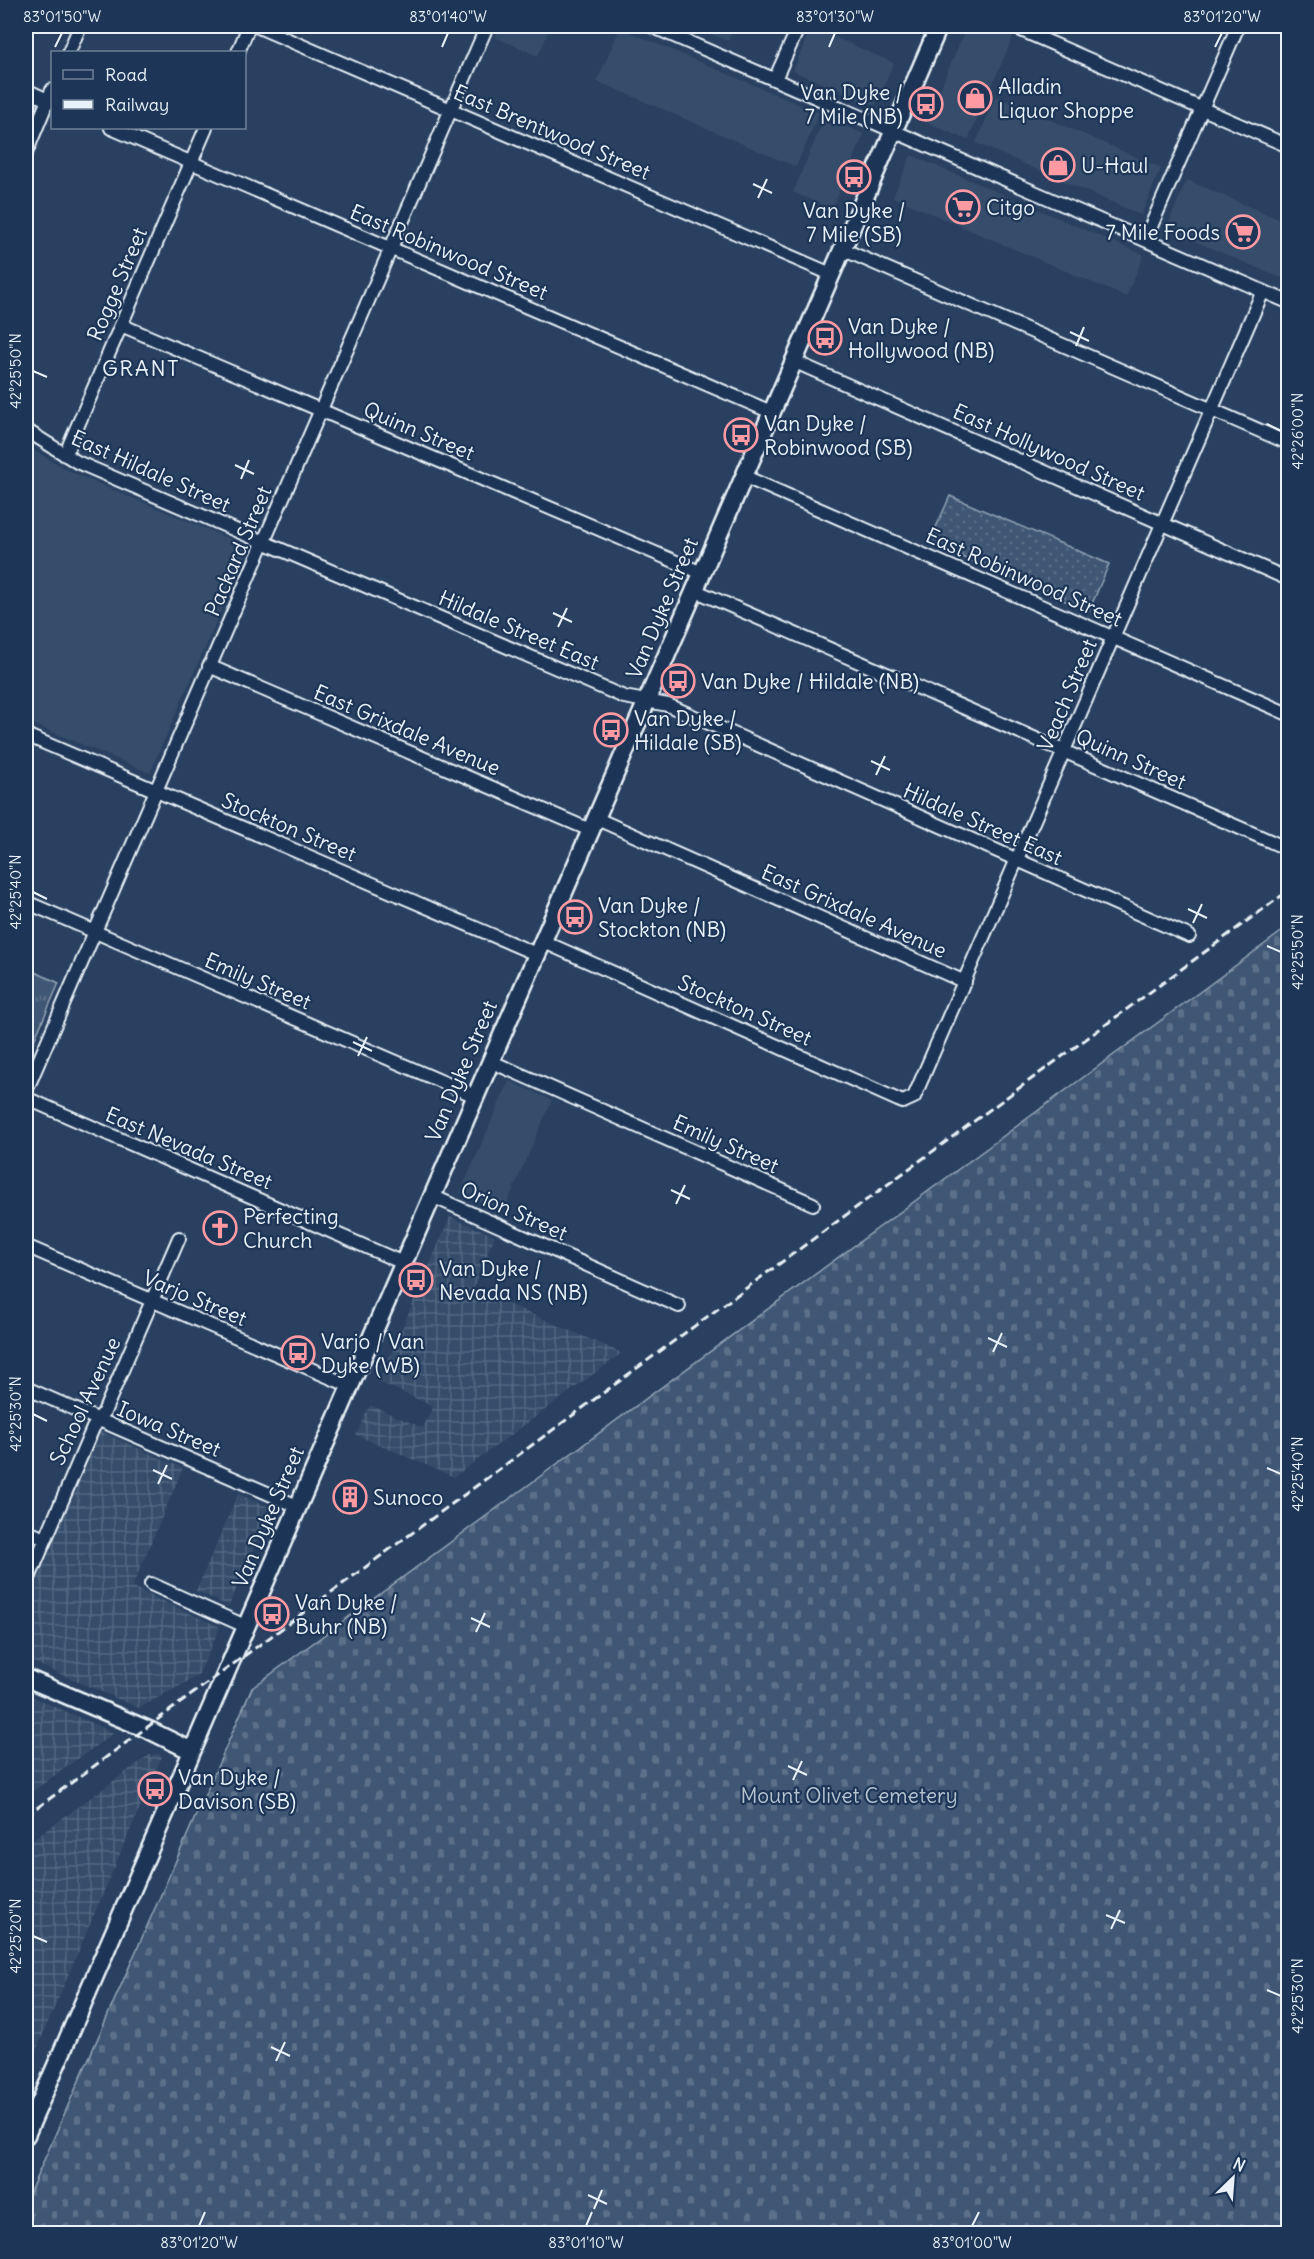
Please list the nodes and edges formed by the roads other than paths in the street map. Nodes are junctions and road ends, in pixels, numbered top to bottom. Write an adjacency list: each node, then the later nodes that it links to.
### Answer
1 (80, 26): 10 (street)
2 (249, 26): 11 (street)
3 (256, 26): 16 (street, East Brentwood Street)
4 (487, 26): 16 (street, Packard Street)
5 (799, 26): 12 (street)
6 (939, 26): 19 (main road, Van Dyke Street)
7 (1012, 26): 15 (street)
8 (1238, 26): 15 (street)
9 (658, 27): 12 (street)
10 (69, 51)
11 (238, 51)
12 (775, 79): 19 (street)
13 (26, 90): 14 (street)
14 (51, 98): 21 (street)
15 (1202, 108): 20 (street); 23 (street)
16 (450, 109): 24 (street, Packard Street); 26 (street, East Brentwood Street)
17 (113, 129): 22 (street, East Robinwood Street)
18 (206, 129): 22 (street, Rogge Street)
19 (893, 130): 23 (street); 25 (main road, Van Dyke Street)
20 (1288, 146)
21 (26, 153)
22 (191, 162): 24 (street, East Robinwood Street); 29 (street, Rogge Street)
23 (1145, 240): 27 (street)
24 (391, 248): 32 (street, Packard Street); 33 (street, East Robinwood Street)
25 (842, 249): 26 (main road, Van Dyke Street); 31 (street)
26 (831, 274): 30 (main road, Van Dyke Street)
27 (1263, 291): 28 (street); 31 (street, Veach Street)
28 (1288, 302)
29 (121, 325): 32 (street, Quinn Street); 36 (street, Rogge Street)
30 (793, 361): 33 (main road, Van Dyke Street); 38 (street, East Hollywood Street)
31 (1212, 409): 35 (street); 38 (street, Veach Street)
32 (320, 410): 39 (street, Packard Street); 40 (street, Quinn Street)
33 (771, 412): 37 (main road, Van Dyke Street)
34 (26, 430): 36 (street, East Hildale Street)
35 (1288, 442)
36 (65, 455): 39 (street, East Hildale Street)
37 (744, 476): 40 (main road, Van Dyke Street); 43 (street, East Robinwood Street)
38 (1163, 523): 41 (street, East Hollywood Street); 43 (street, Veach Street)
39 (263, 542): 44 (street, Packard Street); 45 (street, Hildale Street East)
40 (702, 573): 42 (main road, Van Dyke Street)
41 (1288, 579)
42 (694, 590): 45 (main road, Van Dyke Street); 48 (street, Quinn Street)
43 (1113, 637): 46 (street, East Robinwood Street); 48 (street, Veach Street)
44 (209, 666): 49 (street, Packard Street); 50 (street, East Grixdale Avenue)
45 (646, 700): 50 (main road, Van Dyke Street); 52 (street, Hildale Street East)
46 (1288, 714)
47 (26, 735): 49 (street, Stockton Street)
48 (1064, 751): 51 (street, Quinn Street); 52 (street, Veach Street)
49 (155, 791): 54 (street, Packard Street); 56 (street, Stockton Street)
50 (593, 824): 56 (main road, Van Dyke Street); 57 (street, East Grixdale Avenue)
51 (1288, 849)
52 (1017, 860): 55 (street, Hildale Street East); 57 (street, Veach Street)
53 (26, 902): 54 (street, Emily Street)
54 (94, 932): 59 (street, Packard Street); 60 (street, Emily Street)
55 (1189, 936)
56 (539, 948): 58 (main road, Van Dyke Street); 62 (street, Stockton Street)
57 (965, 982): 62 (street, Veach Street)
58 (490, 1061): 60 (main road, Van Dyke Street); 64 (street, Emily Street)
59 (26, 1091)
60 (475, 1096): 63 (main road, Van Dyke Street)
61 (26, 1098): 67 (street, East Nevada Street)
62 (898, 1100)
63 (432, 1196): 67 (main road, Van Dyke Street); 69 (street, Orion Street)
64 (813, 1204)
65 (179, 1238): 68 (street, School Avenue)
66 (26, 1246): 68 (street, Varjo Street)
67 (403, 1263): 70 (main road, Van Dyke Street)
68 (153, 1300): 70 (street, Varjo Street); 72 (street, School Avenue)
69 (678, 1306)
70 (350, 1386): 73 (main road, Van Dyke Street)
71 (26, 1388): 72 (street, Iowa Street)
72 (98, 1420): 73 (street, Iowa Street); 75 (street, School Avenue)
73 (297, 1506): 78 (main road, Van Dyke Street)
74 (26, 1531): 75 (street)
75 (45, 1539): 77 (street, School Avenue)
76 (151, 1584): 78 (street)
77 (26, 1585)
78 (245, 1626): 80 (main road, Van Dyke Street)
79 (26, 1678): 80 (main road)
80 (192, 1751): 81 (main road, Van Dyke Street)
81 (26, 2135)

